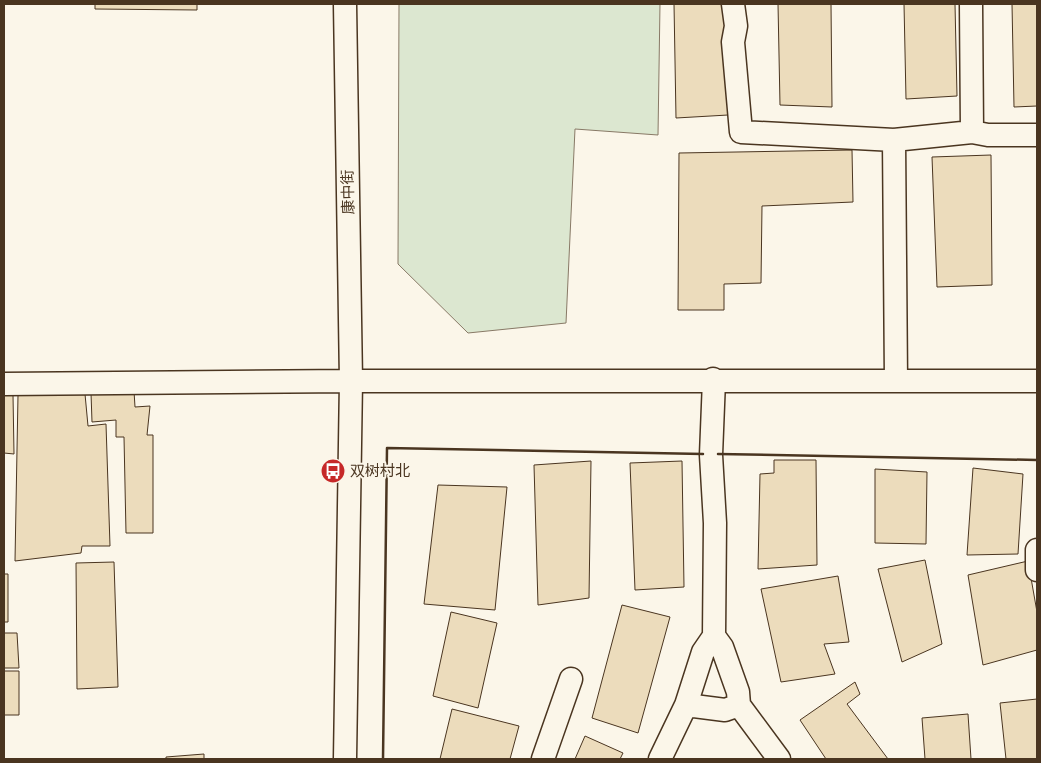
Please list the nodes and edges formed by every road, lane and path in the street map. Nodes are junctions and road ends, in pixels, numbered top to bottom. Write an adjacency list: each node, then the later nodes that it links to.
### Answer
1 (345, 4): 8 (street, 康中街)
2 (733, 4): 6 (street)
3 (971, 4): 4 (street)
4 (972, 132): 5 (street); 6 (street)
5 (1037, 134)
6 (894, 140): 9 (street)
7 (714, 380): 8 (street); 9 (street); 14 (street)
8 (351, 381): 11 (street); 18 (street, 康中街)
9 (896, 381): 10 (street)
10 (1037, 381)
11 (4, 384)
12 (1037, 550): 13 (street)
13 (1037, 570)
14 (714, 636): 16 (street); 17 (street)
15 (571, 679): 19 (street)
16 (686, 705): 17 (street); 20 (street)
17 (739, 705): 21 (street)
18 (345, 759)
19 (543, 759)
20 (660, 759)
21 (779, 759)

